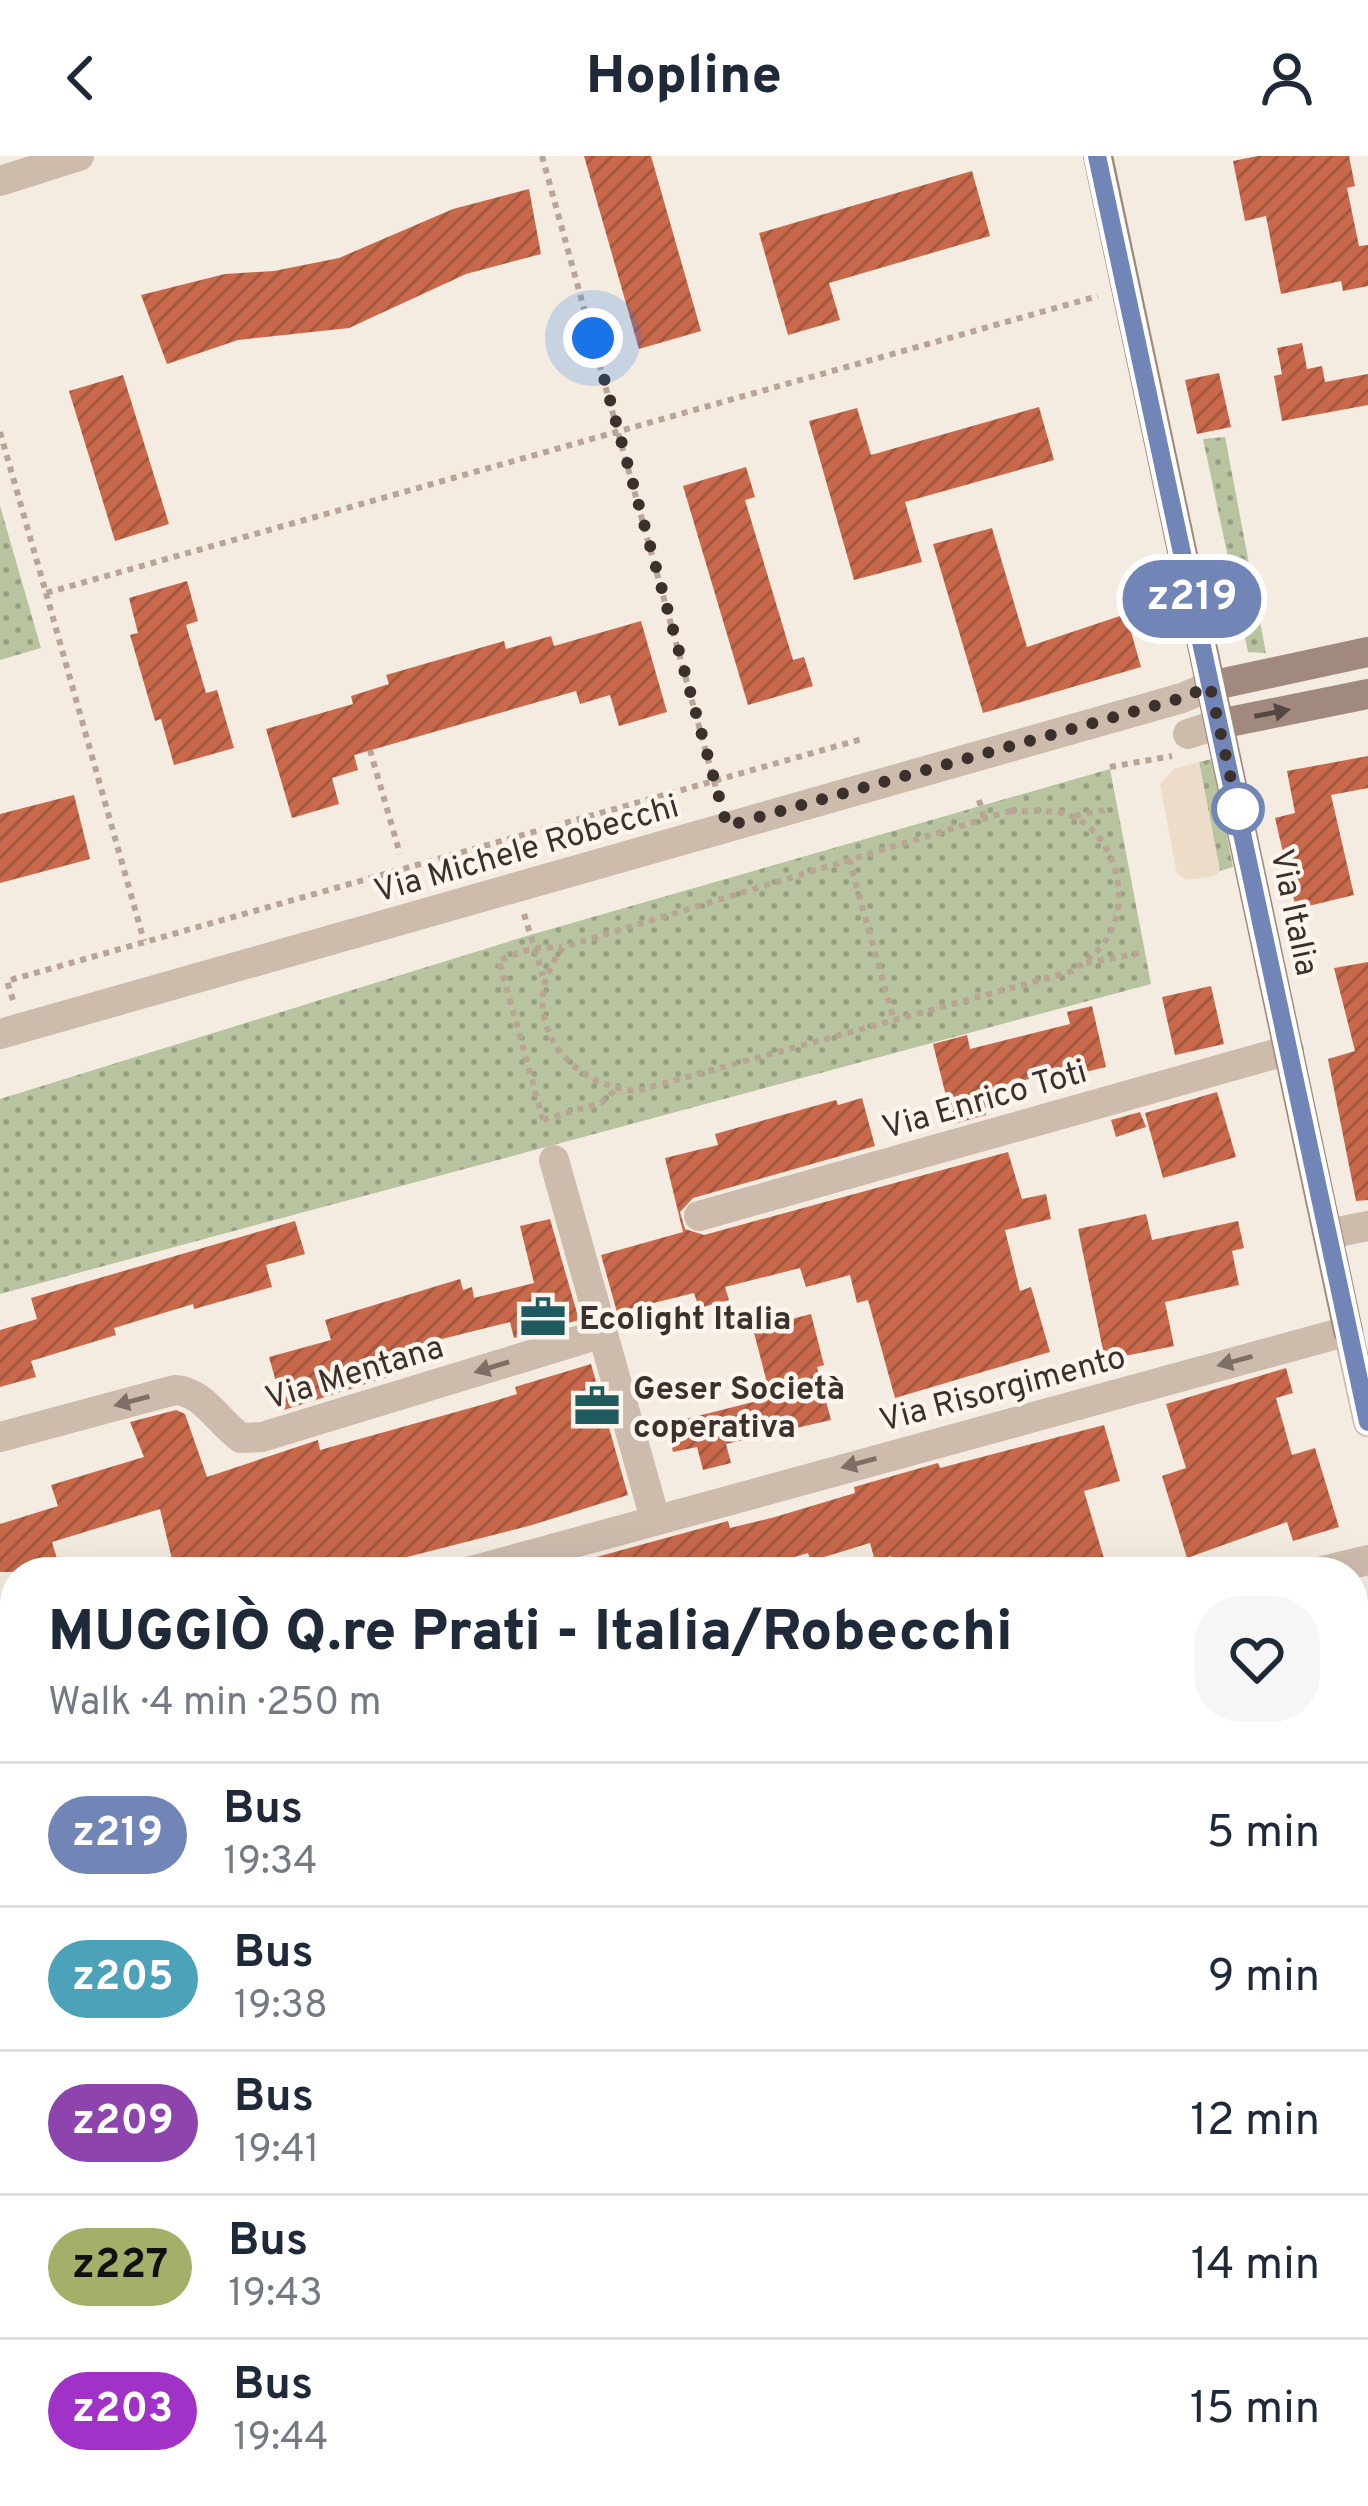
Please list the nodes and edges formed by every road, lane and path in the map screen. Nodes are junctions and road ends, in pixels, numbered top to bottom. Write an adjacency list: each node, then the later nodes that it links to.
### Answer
1 (79, 156): 4 (street)
2 (542, 156): 6 (path)
3 (1097, 156): 10 (street, Via Italia)
4 (0, 181)
5 (1098, 296): 6 (path)
6 (618, 430): 8 (path); 17 (path)
7 (0, 432): 8 (path)
8 (46, 593): 26 (path)
9 (1368, 652): 10 (street)
10 (1210, 686): 12 (street, Via Italia); 22 (street, Via Michele Robecchi)
11 (1368, 694): 12 (street, one-way to 11)
12 (1219, 724): 14 (street); 34 (street, Via Italia)
13 (862, 739): 17 (path)
14 (1190, 743): 16 (path)
15 (370, 750): 23 (path)
16 (1110, 767)
17 (715, 781): 22 (path); 26 (path)
18 (979, 800): 21 (path)
19 (1110, 808): 20 (path)
20 (1071, 817): 21 (path); 30 (path)
21 (984, 819): 24 (path)
22 (727, 826): 33 (street, Via Michele Robecchi)
23 (400, 854)
24 (849, 859): 27 (path); 32 (path)
25 (530, 935): 28 (path)
26 (144, 941): 33 (path)
27 (564, 947): 28 (path); 31 (path)
28 (534, 948): 31 (path); 36 (path)
29 (1140, 953): 30 (path)
30 (1082, 963): 32 (path)
31 (544, 979): 35 (path)
32 (894, 1021): 35 (path)
33 (8, 1022)
34 (1288, 1050): 38 (street, Via Enrico Toti); 40 (street, Via Italia)
35 (616, 1089): 36 (path)
36 (543, 1120): 37 (path)
37 (554, 1160): 42 (street)
38 (699, 1216)
39 (1368, 1226): 40 (street)
40 (1328, 1234): 41 (street, Via Italia)
41 (1348, 1331): 43 (street); 45 (street, Via Risorgimento, one-way to 45)
42 (604, 1333): 44 (street, Via Mentana, one-way to 44); 45 (street)
43 (1368, 1422)
44 (0, 1437)
45 (655, 1519): 46 (street, Via Risorgimento)
46 (539, 1557)

